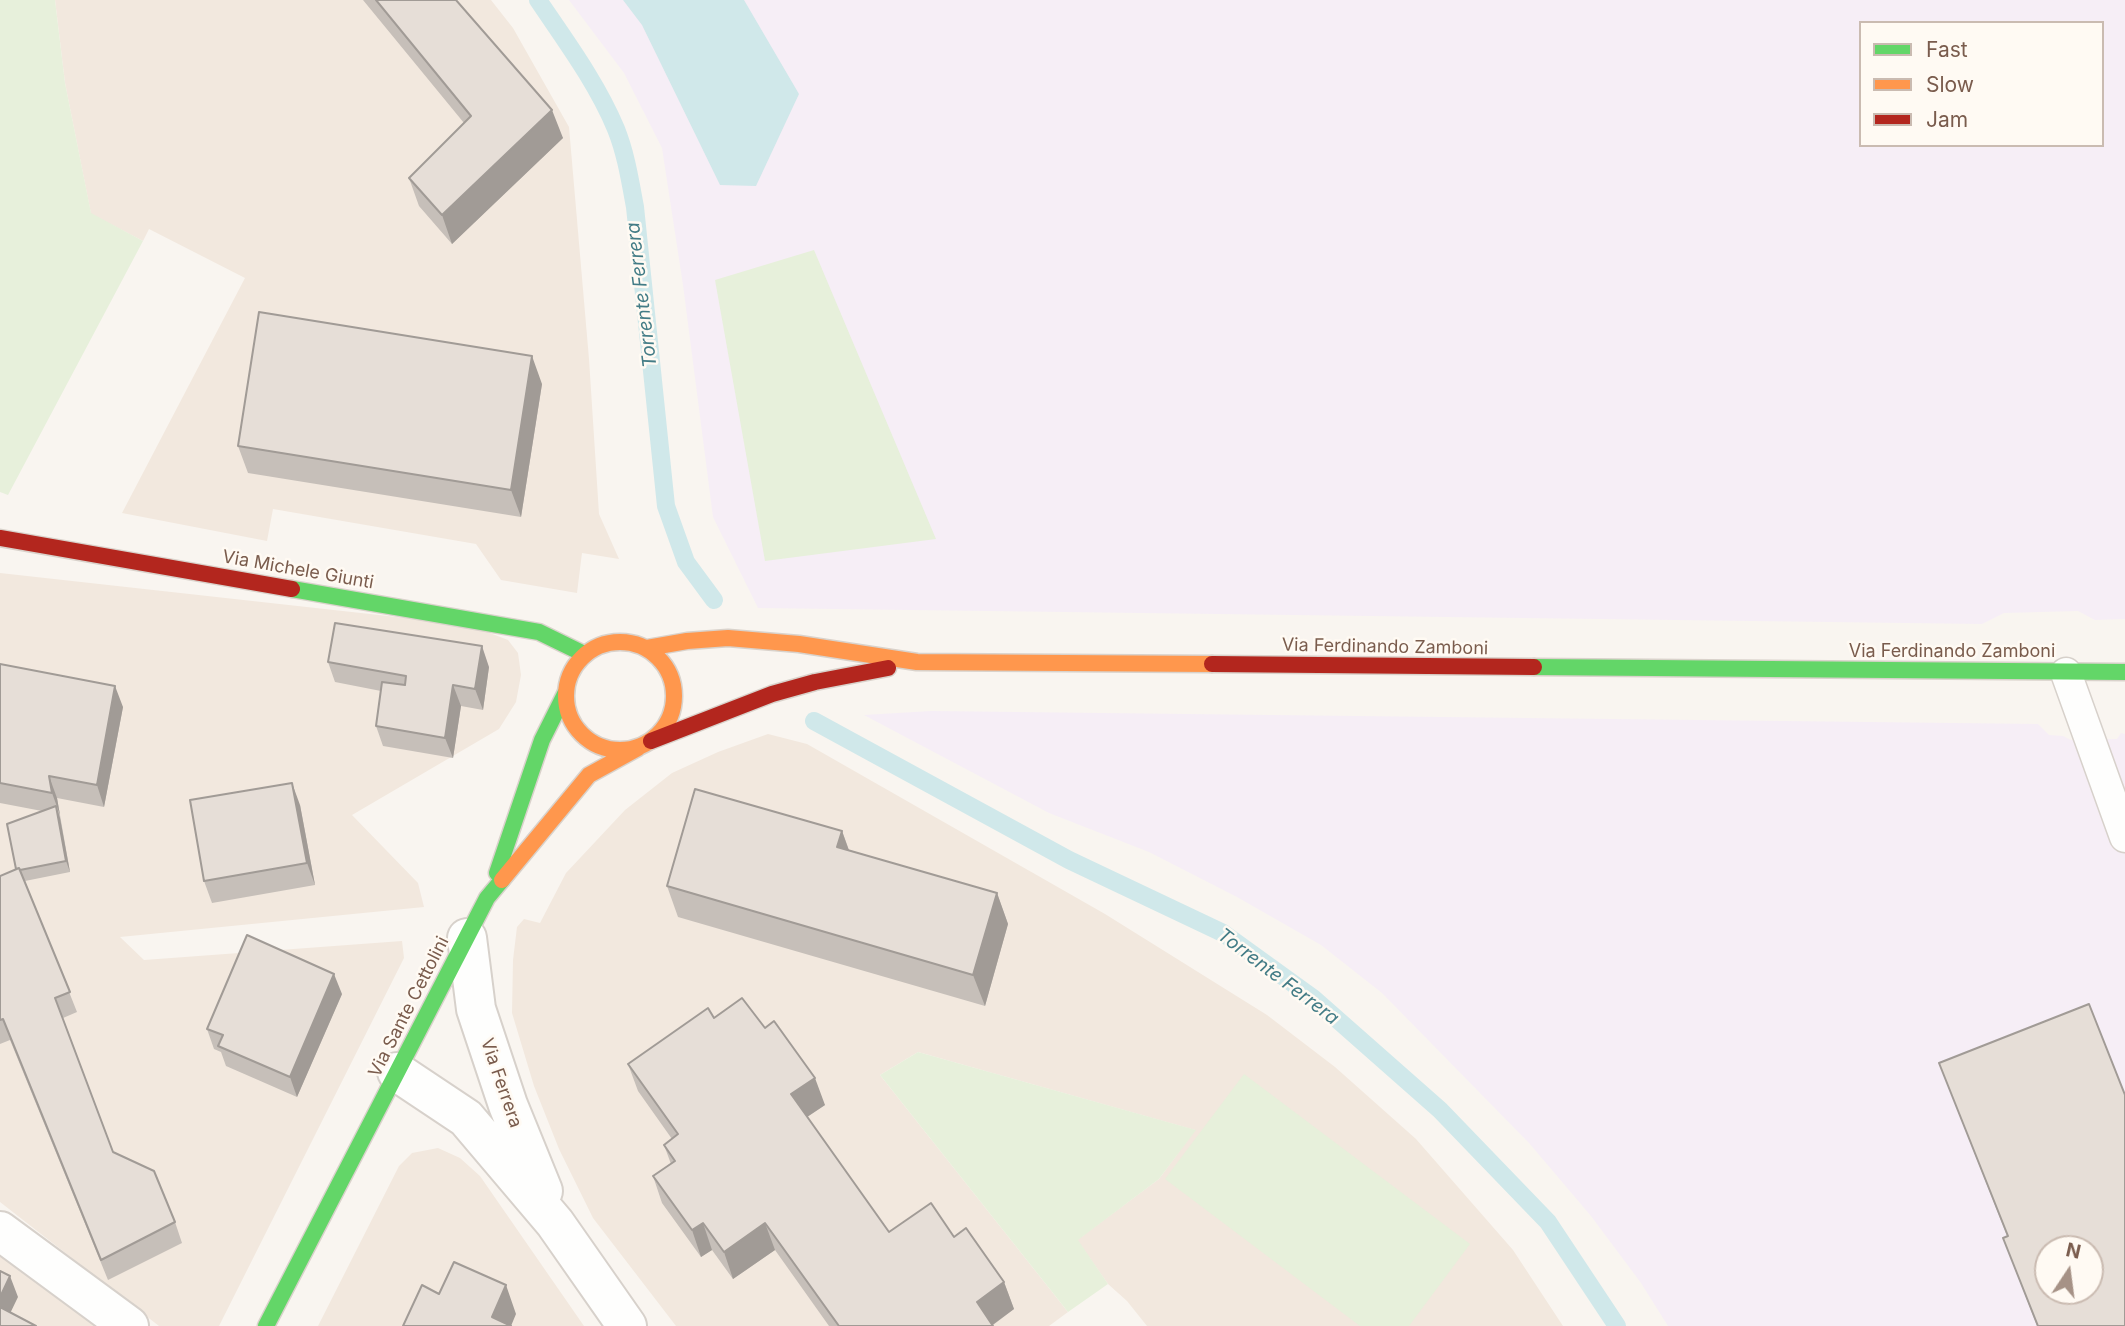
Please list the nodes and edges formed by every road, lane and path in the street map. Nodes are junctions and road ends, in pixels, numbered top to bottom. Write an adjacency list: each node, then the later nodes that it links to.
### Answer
1 (0, 538): 3 (street, Via Michele Giunti)
2 (647, 648): 3 (street, Via Ferdinando Zamboni); 4 (street, Via Ferdinando Zamboni); 8 (street)
3 (584, 654): 7 (street)
4 (917, 662): 6 (street, Via Ferdinando Zamboni); 8 (street, Via Sante Cettolini)
5 (2125, 672): 6 (street, Via Ferdinando Zamboni)
6 (2066, 673): 9 (lane)
7 (565, 694): 8 (street); 10 (street)
8 (645, 744): 10 (street, Via Sante Cettolini)
9 (2125, 837)
10 (487, 898): 11 (street, Via Sante Cettolini)
11 (467, 938): 12 (street, Via Sante Cettolini); 13 (street, Via Ferrera)
12 (397, 1072): 13 (street, Via Ferrera); 16 (street, Via Sante Cettolini)
13 (555, 1223): 17 (street, Via Ferrera)
14 (0, 1231): 15 (street)
15 (129, 1326)
16 (266, 1326)
17 (627, 1326)

